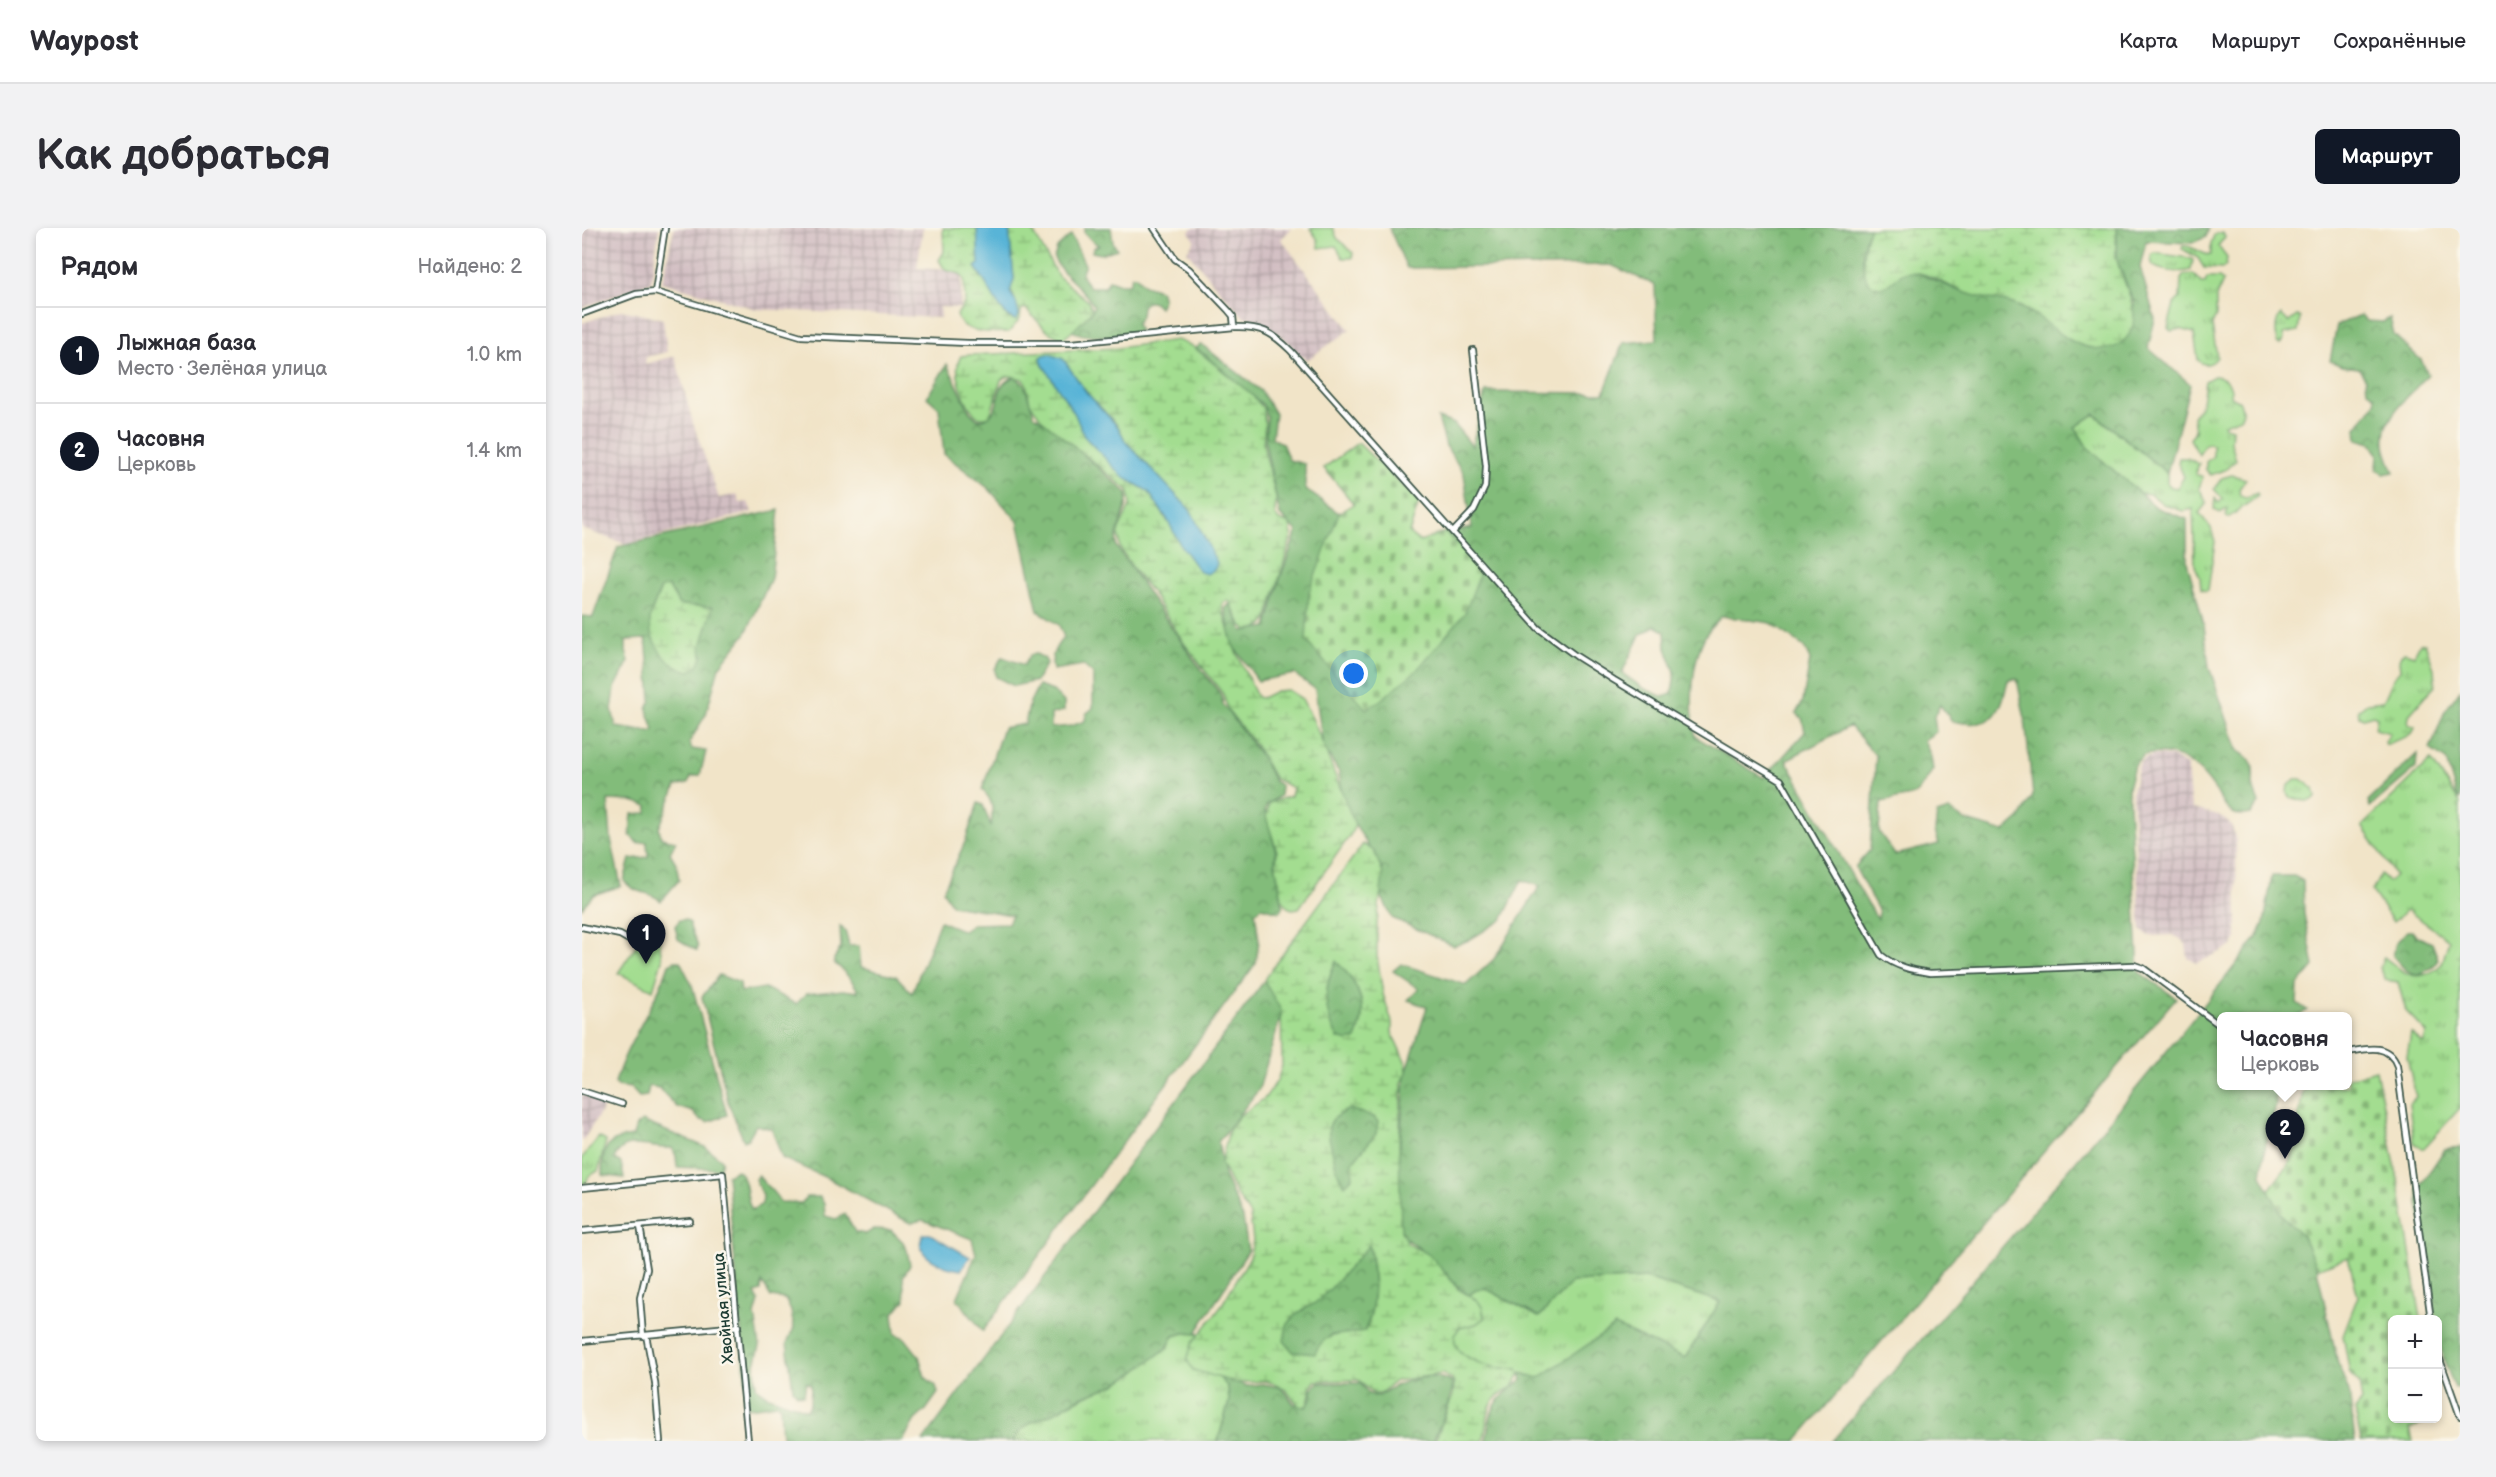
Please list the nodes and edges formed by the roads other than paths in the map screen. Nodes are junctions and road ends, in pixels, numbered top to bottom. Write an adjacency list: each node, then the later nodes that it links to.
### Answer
1 (664, 228): 3 (street)
2 (1154, 228): 5 (street)
3 (655, 292): 4 (street); 5 (street)
4 (582, 314)
5 (1234, 327): 7 (street)
6 (1473, 350): 7 (street)
7 (1453, 532): 10 (street)
8 (582, 927): 9 (street)
9 (634, 943)
10 (2217, 1023)
11 (2352, 1051): 18 (street)
12 (582, 1091): 13 (street)
13 (622, 1104)
14 (582, 1188): 19 (street, Хвойная улица)
15 (690, 1221): 16 (street)
16 (640, 1226): 17 (street); 20 (street)
17 (582, 1231)
18 (2430, 1315)
19 (739, 1326): 20 (street); 25 (street, Хвойная улица)
20 (645, 1336): 21 (street); 24 (street)
21 (582, 1341)
22 (2442, 1365): 23 (street)
23 (2460, 1416)
24 (660, 1441)
25 (748, 1441)

